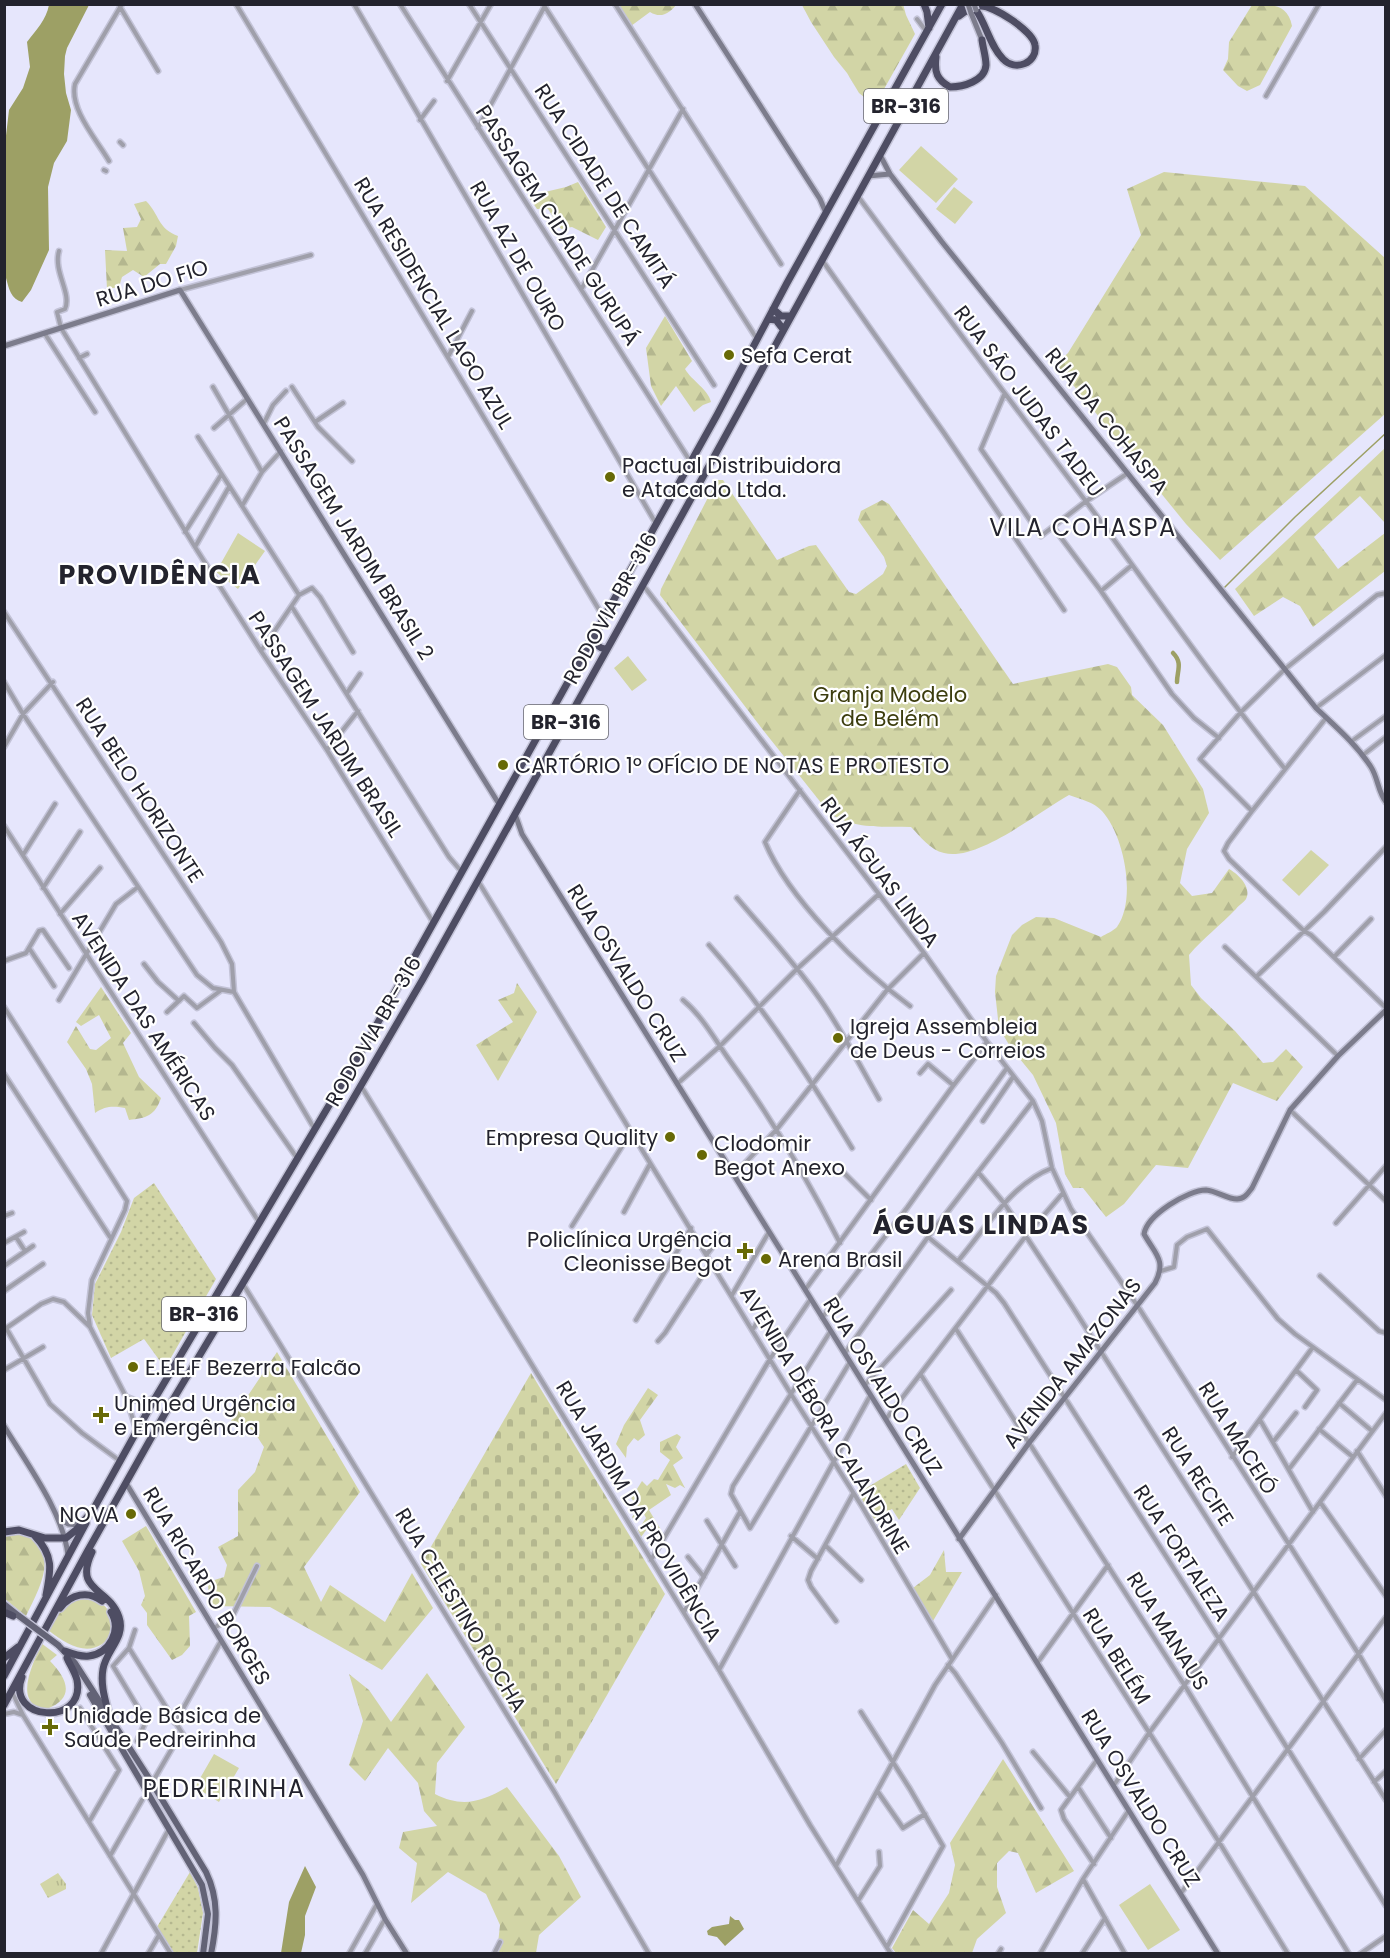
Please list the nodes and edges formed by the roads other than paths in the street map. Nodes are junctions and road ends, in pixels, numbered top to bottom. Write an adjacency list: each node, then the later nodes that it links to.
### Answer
1 (236, 4): 56 (street, RUA RESIDENCIAL LAGO AZUL)
2 (354, 4): 28 (street, RUA AZ DE OURO)
3 (400, 4): 24 (street, PASSAGEM CIDADE GURUPÁ)
4 (469, 4): 18 (street, RUA CIDADE DE CAMITÁ)
5 (490, 4): 18 (street)
6 (615, 4): 27 (street)
7 (695, 4): 36 (street)
8 (924, 4): 19 (highway)
9 (942, 4): 19 (highway, BR-316)
10 (963, 4): 16 (highway, RODOVIA BR-316 / BR-316)
11 (968, 4): 15 (street, bridge)
12 (1319, 4): 25 (street)
13 (121, 6): 23 (street); 31 (street)
14 (544, 6): 22 (street); 32 (street)
15 (974, 9): 16 (highway); 20 (street)
16 (957, 17): 21 (highway, RODOVIA BR-316 / BR-316)
17 (917, 19): 19 (street)
18 (480, 23): 22 (street, RUA CIDADE DE CAMITÁ); 24 (street)
19 (928, 30): 37 (highway, BR-316)
20 (982, 40): 21 (highway)
21 (937, 54): 30 (highway, RODOVIA BR-316 / BR-316)
22 (511, 68): 29 (street); 39 (street, RUA CIDADE DE CAMITÁ)
23 (158, 71)
24 (447, 81): 29 (street, PASSAGEM CIDADE GURUPÁ)
25 (1266, 96)
26 (434, 100): 28 (street)
27 (683, 109): 32 (street); 43 (street)
28 (420, 120): 80 (street, RUA AZ DE OURO)
29 (478, 128): 44 (street, PASSAGEM CIDADE GURUPÁ)
30 (880, 154): 33 (street, RUA DA COHASPA); 34 (highway, RODOVIA BR-316 / BR-316)
31 (109, 161)
32 (648, 172): 39 (street); 53 (street)
33 (890, 174): 34 (street); 75 (street, RUA DA COHASPA)
34 (868, 176): 35 (highway, RODOVIA BR-316 / BR-316)
35 (857, 195): 42 (highway, RODOVIA BR-316 / BR-316); 62 (street, RUA SÃO JUDAS TADEU)
36 (820, 199): 37 (street); 38 (street)
37 (833, 201): 38 (highway, BR-316)
38 (826, 215): 46 (highway, BR-316)
39 (616, 230): 44 (street); 58 (street, RUA CIDADE DE CAMITÁ)
40 (59, 251): 50 (street)
41 (311, 255): 45 (street, RUA DO FIO)
42 (822, 260): 48 (highway, RODOVIA BR-316 / BR-316); 90 (street)
43 (781, 264)
44 (582, 288): 73 (street, PASSAGEM CIDADE GURUPÁ)
45 (180, 290): 50 (street, RUA DO FIO); 63 (street, PASSAGEM JARDIM BRASIL 2)
46 (773, 309): 48 (highway); 49 (highway, BR-316)
47 (472, 311): 56 (street)
48 (790, 316): 51 (highway, RODOVIA BR-316 / BR-316)
49 (768, 319): 51 (highway); 53 (highway, BR-316)
50 (61, 328): 52 (street, RUA DO FIO); 57 (street, PASSAGEM JARDIM BRASIL)
51 (783, 329): 85 (highway, RODOVIA BR-316 / BR-316)
52 (45, 334): 54 (street, RUA DO FIO); 65 (street)
53 (757, 339): 73 (highway, RODOVIA BR-316 / BR-316)
54 (4, 346)
55 (87, 354): 57 (street)
56 (448, 356): 92 (street, RUA RESIDENCIAL LAGO AZUL)
57 (79, 358): 82 (street, PASSAGEM JARDIM BRASIL)
58 (714, 385)
59 (213, 387): 66 (street)
60 (292, 387): 67 (street)
61 (286, 391): 68 (street)
62 (1004, 395): 78 (street, RUA SÃO JUDAS TADEU); 81 (street)
63 (247, 399): 66 (street); 68 (street, PASSAGEM JARDIM BRASIL 2)
64 (343, 403): 67 (street)
65 (95, 412)
66 (229, 415): 69 (street); 74 (street)
67 (315, 422): 72 (street)
68 (264, 423): 71 (street, PASSAGEM JARDIM BRASIL 2)
69 (214, 428)
70 (198, 437): 76 (street)
71 (281, 450): 74 (street); 120 (street, PASSAGEM JARDIM BRASIL 2)
72 (351, 461)
73 (691, 462): 80 (highway, RODOVIA BR-316 / BR-316)
74 (262, 472): 79 (street)
75 (1128, 473): 78 (street); 99 (street, RUA DA COHASPA)
76 (221, 475): 77 (street); 82 (street)
77 (230, 487): 79 (street); 83 (street)
78 (1086, 502): 81 (street); 84 (street, RUA SÃO JUDAS TADEU)
79 (242, 507): 88 (street)
80 (656, 523): 92 (highway, RODOVIA BR-316 / BR-316)
81 (1053, 527): 86 (street)
82 (185, 532): 83 (street, PASSAGEM JARDIM BRASIL)
83 (195, 547): 95 (street, PASSAGEM JARDIM BRASIL)
84 (1131, 566): 86 (street); 106 (street, RUA SÃO JUDAS TADEU)
85 (643, 584): 94 (highway, RODOVIA BR-316 / BR-316); 117 (street, RUA ÁGUAS LINDA)
86 (1101, 591): 111 (street)
87 (1386, 593): 99 (street)
88 (299, 595): 89 (street); 96 (street)
89 (292, 607): 95 (street); 103 (street)
90 (1064, 610)
91 (4, 612): 102 (street, RUA BELO HORIZONTE)
92 (604, 618): 93 (highway, RODOVIA BR-316 / BR-316)
93 (595, 635): 94 (highway); 98 (highway, RODOVIA BR-316 / BR-316)
94 (606, 649): 98 (highway, RODOVIA BR-316 / BR-316)
95 (261, 651): 114 (street, PASSAGEM JARDIM BRASIL)
96 (353, 652)
97 (1386, 655): 104 (street)
98 (589, 663): 120 (highway, RODOVIA BR-316 / BR-316); 122 (highway, RODOVIA BR-316 / BR-316)
99 (1285, 669): 104 (street, RUA DA COHASPA); 106 (street)
100 (360, 674): 103 (street)
101 (4, 682): 107 (street)
102 (53, 682): 107 (street); 157 (street, RUA BELO HORIZONTE)
103 (347, 693): 105 (street)
104 (1316, 708): 109 (street, RUA DA COHASPA)
105 (358, 711): 114 (street); 130 (street)
106 (1241, 712): 111 (street); 116 (street, RUA SÃO JUDAS TADEU)
107 (23, 714): 113 (street); 132 (street)
108 (1386, 716): 112 (street)
109 (1326, 718): 112 (street, RUA DA COHASPA); 116 (street)
110 (1386, 737): 115 (street)
111 (1219, 738): 121 (street)
112 (1352, 741): 115 (street, RUA DA COHASPA)
113 (4, 747)
114 (327, 750): 140 (street, PASSAGEM JARDIM BRASIL)
115 (1362, 755): 118 (street, RUA DA COHASPA)
116 (1285, 769): 121 (street)
117 (800, 790): 136 (street, RUA ÁGUAS LINDA); 142 (street)
118 (1384, 798)
119 (55, 804): 128 (street)
120 (499, 804): 130 (highway, RODOVIA BR-316 / BR-316)
121 (1252, 811): 141 (street)
122 (515, 813): 125 (highway, RODOVIA BR-316 / BR-316); 126 (street, RUA OSVALDO CRUZ)
123 (4, 826): 128 (street, AVENIDA DAS AMÉRICAS)
124 (80, 832): 133 (street)
125 (504, 832): 126 (street); 131 (highway, RODOVIA BR-316 / BR-316)
126 (522, 834): 175 (street, RUA OSVALDO CRUZ)
127 (1386, 847): 141 (street)
128 (23, 855): 133 (street, AVENIDA DAS AMÉRICAS)
129 (100, 868): 138 (street)
130 (461, 871): 140 (highway, RODOVIA BR-316 / BR-316)
131 (478, 880): 134 (highway, RODOVIA BR-316 / BR-316); 135 (street, AVENIDA DÉBORA CALANDRINE)
132 (138, 887): 146 (street); 156 (street)
133 (43, 888): 138 (street, AVENIDA DAS AMÉRICAS)
134 (473, 889): 135 (street); 177 (highway, RODOVIA BR-316 / BR-316)
135 (484, 890): 185 (street, AVENIDA DÉBORA CALANDRINE)
136 (879, 894): 142 (street); 147 (street, RUA ÁGUAS LINDA)
137 (737, 898): 152 (street)
138 (60, 914): 146 (street, AVENIDA DAS AMÉRICAS)
139 (1371, 919): 148 (street)
140 (433, 922): 183 (highway, RODOVIA BR-316 / BR-316)
141 (1304, 931): 148 (street); 153 (street)
142 (833, 936): 152 (street); 155 (street)
143 (709, 945): 163 (street)
144 (1225, 946): 153 (street)
145 (29, 948): 149 (street); 151 (street); 154 (street)
146 (86, 953): 158 (street); 202 (street, AVENIDA DAS AMÉRICAS)
147 (924, 953): 155 (street); 168 (street, RUA ÁGUAS LINDA)
148 (1334, 957): 164 (street)
149 (4, 961)
150 (144, 964): 160 (street)
151 (69, 968)
152 (798, 968): 163 (street); 167 (street)
153 (1257, 976): 170 (street)
154 (54, 986)
155 (887, 990): 161 (street); 167 (street)
156 (221, 991): 157 (street); 160 (street)
157 (234, 992): 183 (street)
158 (59, 1000)
159 (683, 1000): 169 (street)
160 (179, 1001): 165 (street)
161 (910, 1006)
162 (4, 1007): 212 (street)
163 (759, 1007): 169 (street); 176 (street)
164 (1386, 1009): 170 (street, AVENIDA AMAZONAS)
165 (167, 1012)
166 (194, 1023): 187 (street)
167 (847, 1040): 176 (street); 179 (street)
168 (987, 1042): 171 (street, RUA ÁGUAS LINDA); 178 (street)
169 (720, 1046): 175 (street); 184 (street)
170 (1338, 1056): 181 (street, AVENIDA AMAZONAS)
171 (1007, 1068): 174 (street, RUA ÁGUAS LINDA); 234 (street)
172 (920, 1073): 178 (street)
173 (4, 1074): 212 (street)
174 (1013, 1077): 180 (street, RUA ÁGUAS LINDA); 182 (street)
175 (677, 1084): 193 (street, RUA OSVALDO CRUZ)
176 (813, 1085): 184 (street); 186 (street)
177 (361, 1086): 225 (highway, RODOVIA BR-316 / BR-316); 303 (street, RUA JARDIM DA PROVIDÊNCIA)
178 (953, 1086): 196 (street)
179 (879, 1099)
180 (1033, 1101): 190 (street, RUA ÁGUAS LINDA); 191 (street)
181 (1290, 1110): 194 (street); 223 (street, AVENIDA AMAZONAS)
182 (982, 1121)
183 (315, 1128): 187 (highway, RODOVIA BR-316 / BR-316)
184 (777, 1129): 193 (street); 214 (street)
185 (631, 1132): 188 (street, AVENIDA DÉBORA CALANDRINE); 204 (street)
186 (852, 1148)
187 (297, 1158): 202 (highway, RODOVIA BR-316 / BR-316)
188 (650, 1164): 199 (street); 205 (street, AVENIDA DÉBORA CALANDRINE)
189 (1386, 1166): 194 (street)
190 (1052, 1168): 195 (street, RUA ÁGUAS LINDA); 198 (street)
191 (978, 1172): 198 (street, RUA RECIFE); 210 (street)
192 (844, 1173): 196 (street)
193 (734, 1175): 207 (street, RUA OSVALDO CRUZ)
194 (1368, 1184): 197 (street); 203 (street)
195 (1063, 1193): 211 (street); 232 (street, RUA MACEIÓ)
196 (871, 1200): 214 (street)
197 (1386, 1201)
198 (1004, 1203): 211 (street, RUA RECIFE); 220 (street)
199 (624, 1212)
200 (12, 1213): 201 (street)
201 (4, 1216)
202 (259, 1222): 258 (highway, RODOVIA BR-316 / BR-316)
203 (1336, 1223)
204 (572, 1226)
205 (690, 1228): 217 (street, AVENIDA DÉBORA CALANDRINE); 235 (street)
206 (24, 1232): 209 (street)
207 (769, 1232): 229 (street, RUA OSVALDO CRUZ); 230 (street)
208 (721, 1236): 217 (street)
209 (16, 1237): 213 (street); 216 (street)
210 (928, 1237): 220 (street, RUA FORTALEZA); 246 (street)
211 (1025, 1237): 226 (street); 245 (street, RUA RECIFE)
212 (111, 1238): 236 (street)
213 (4, 1242)
214 (840, 1243): 229 (street)
215 (33, 1246): 216 (street)
216 (25, 1251): 221 (street)
217 (707, 1254): 219 (street, AVENIDA DÉBORA CALANDRINE)
218 (4, 1258): 221 (street)
219 (711, 1262): 230 (street, AVENIDA DÉBORA CALANDRINE); 242 (street)
220 (958, 1262): 226 (street, RUA FORTALEZA)
221 (6, 1264)
222 (43, 1264): 228 (street)
223 (1161, 1271): 232 (street, AVENIDA AMAZONAS); 243 (street)
224 (1320, 1276): 241 (street)
225 (243, 1283): 280 (highway, RODOVIA BR-316 / BR-316); 400 (street, RUA CELESTINO ROCHA)
226 (987, 1286): 239 (street); 259 (street, RUA FORTALEZA)
227 (951, 1290): 254 (street)
228 (4, 1291)
229 (804, 1291): 231 (street, RUA OSVALDO CRUZ)
230 (732, 1295): 238 (street, AVENIDA DÉBORA CALANDRINE)
231 (810, 1300): 234 (street, RUA OSVALDO CRUZ); 248 (street)
232 (1137, 1305): 245 (street, AVENIDA AMAZONAS); 275 (street, RUA MACEIÓ)
233 (766, 1308): 238 (street)
234 (822, 1318): 240 (street, RUA OSVALDO CRUZ)
235 (636, 1320)
236 (90, 1327): 237 (street); 257 (street)
237 (5, 1328): 247 (street)
238 (753, 1329): 248 (street, AVENIDA DÉBORA CALANDRINE)
239 (956, 1329): 252 (street); 273 (street, RUA MANAUS)
240 (830, 1332): 246 (street, RUA OSVALDO CRUZ); 255 (street)
241 (1386, 1333)
242 (658, 1341)
243 (1313, 1346): 251 (street); 253 (street)
244 (42, 1347): 247 (street)
245 (1101, 1352): 259 (street, AVENIDA AMAZONAS); 309 (street, RUA RECIFE)
246 (844, 1353): 249 (street, RUA OSVALDO CRUZ)
247 (25, 1358): 250 (street); 277 (street)
248 (770, 1359): 255 (street, AVENIDA DÉBORA CALANDRINE); 303 (street)
249 (850, 1362): 254 (street, RUA OSVALDO CRUZ); 268 (street)
250 (4, 1371)
251 (1297, 1371): 262 (street); 266 (street)
252 (921, 1375): 265 (street); 281 (street, RUA BELÉM)
253 (1358, 1380): 260 (street); 261 (street)
254 (865, 1385): 256 (street, RUA OSVALDO CRUZ)
255 (791, 1394): 268 (street, AVENIDA DÉBORA CALANDRINE); 286 (street)
256 (870, 1396): 265 (street, RUA OSVALDO CRUZ); 278 (street)
257 (126, 1397): 258 (street); 270 (street)
258 (156, 1397): 270 (highway, BR-316)
259 (1066, 1398): 273 (street, AVENIDA AMAZONAS); 323 (street, RUA FORTALEZA)
260 (1386, 1400)
261 (1339, 1403): 269 (street); 271 (street)
262 (1305, 1407)
263 (1296, 1413): 272 (street)
264 (1386, 1413): 271 (street)
265 (885, 1420): 296 (street, RUA OSVALDO CRUZ)
266 (1260, 1420): 272 (street); 275 (street)
267 (4, 1426): 289 (street)
268 (812, 1427): 278 (street, AVENIDA DÉBORA CALANDRINE); 286 (street)
269 (1319, 1429): 276 (street); 279 (street)
270 (137, 1430): 277 (highway, BR-316)
271 (1372, 1431): 274 (street)
272 (1273, 1442): 279 (street)
273 (1029, 1443): 281 (street, AVENIDA AMAZONAS); 304 (street, RUA MANAUS)
274 (1357, 1451): 276 (street); 283 (street)
275 (1232, 1457): 299 (street, RUA MACEIÓ)
276 (1353, 1457): 284 (street)
277 (120, 1461): 285 (highway, BR-316)
278 (833, 1461): 282 (street, AVENIDA DÉBORA CALANDRINE); 294 (street)
279 (1289, 1469): 287 (street)
280 (126, 1483): 288 (highway, BR-316); 321 (street, RUA RICARDO BORGES)
281 (994, 1491): 296 (street, AVENIDA AMAZONAS); 316 (street, RUA BELÉM)
282 (854, 1494): 298 (street); 331 (street, AVENIDA DÉBORA CALANDRINE)
283 (1386, 1496)
284 (1320, 1502): 287 (street); 311 (street)
285 (93, 1510): 291 (highway); 300 (highway, BR-316)
286 (740, 1512): 297 (street)
287 (1313, 1512): 299 (street)
288 (106, 1517): 320 (highway, BR-316); 345 (highway)
289 (58, 1518): 291 (street); 295 (street)
290 (707, 1521): 297 (street)
291 (80, 1525): 295 (highway)
292 (4, 1532): 293 (highway)
293 (34, 1535): 295 (highway); 312 (highway)
294 (791, 1536): 302 (street); 334 (street)
295 (66, 1538): 300 (street)
296 (959, 1539): 310 (street, RUA OSVALDO CRUZ)
297 (721, 1545): 306 (street); 307 (street)
298 (826, 1546): 302 (street); 308 (street)
299 (1289, 1546): 309 (street); 327 (street, RUA MACEIÓ)
300 (68, 1557): 312 (highway, BR-316)
301 (688, 1557): 307 (street)
302 (818, 1559): 319 (street)
303 (651, 1560): 315 (street, RUA JARDIM DA PROVIDÊNCIA)
304 (1108, 1565): 316 (street); 336 (street, RUA MANAUS)
305 (257, 1566): 321 (street)
306 (735, 1566)
307 (704, 1576): 315 (street)
308 (861, 1580)
309 (1254, 1592): 323 (street); 339 (street, RUA RECIFE)
310 (996, 1594): 331 (street); 332 (street, RUA OSVALDO CRUZ)
311 (1386, 1596)
312 (44, 1603): 325 (highway, BR-316)
313 (4, 1604): 317 (main road)
314 (4, 1610): 317 (highway)
315 (683, 1613): 334 (street, RUA JARDIM DA PROVIDÊNCIA)
316 (1073, 1614): 332 (street); 349 (street, RUA BELÉM)
317 (16, 1617): 328 (main road, bridge)
318 (1386, 1617): 327 (street)
319 (836, 1621)
320 (47, 1624): 328 (highway); 329 (highway, BR-316)
321 (214, 1628): 324 (street, RUA RICARDO BORGES)
322 (135, 1630): 326 (street)
323 (1220, 1639): 336 (street); 352 (street, RUA FORTALEZA)
324 (221, 1641): 346 (street); 382 (street, RUA RICARDO BORGES)
325 (22, 1643): 330 (highway); 335 (highway, BR-316)
326 (129, 1648): 346 (street); 350 (street)
327 (1358, 1653): 338 (street, RUA MACEIÓ); 339 (street)
328 (66, 1654): 329 (highway); 345 (main road); 371 (main road)
329 (31, 1655): 337 (highway, BR-316)
330 (4, 1658)
331 (952, 1659): 333 (street)
332 (1038, 1662): 354 (street, RUA OSVALDO CRUZ)
333 (948, 1665): 356 (street); 367 (street)
334 (719, 1670): 377 (street, RUA JARDIM DA PROVIDÊNCIA)
335 (4, 1676)
336 (1185, 1686): 349 (street); 363 (street, RUA MANAUS)
337 (12, 1691): 340 (highway, BR-316); 344 (street)
338 (1386, 1701)
339 (1322, 1702): 352 (street); 355 (street, RUA RECIFE)
340 (4, 1705)
341 (80, 1708): 370 (street)
342 (861, 1712): 356 (street)
343 (4, 1714): 344 (street)
344 (23, 1715): 370 (street)
345 (110, 1719): 359 (main road)
346 (175, 1723): 348 (street)
347 (1386, 1730): 355 (street)
348 (181, 1732): 351 (street); 359 (street)
349 (1149, 1733): 360 (street); 373 (street, RUA BELÉM)
350 (137, 1741)
351 (189, 1744)
352 (1288, 1748): 363 (street); 383 (street, RUA FORTALEZA)
353 (1033, 1752): 364 (street)
354 (1098, 1759): 360 (street, RUA OSVALDO CRUZ); 361 (street)
355 (1359, 1759): 358 (street, RUA RECIFE)
356 (893, 1761): 362 (street); 369 (street)
357 (1386, 1771): 358 (street)
358 (1374, 1782): 366 (street, RUA RECIFE)
359 (152, 1783): 395 (main road)
360 (1114, 1785): 368 (street, RUA OSVALDO CRUZ)
361 (1078, 1787): 364 (street); 372 (street)
362 (878, 1792): 369 (street); 377 (street)
363 (1253, 1795): 373 (street); 408 (street, RUA MANAUS)
364 (1070, 1797): 376 (street)
365 (142, 1800): 375 (street)
366 (1386, 1800)
367 (1041, 1809)
368 (1129, 1810): 372 (street); 379 (street, RUA OSVALDO CRUZ)
369 (925, 1814): 389 (street)
370 (88, 1822): 375 (street)
371 (170, 1829): 380 (street); 394 (main road)
372 (1111, 1838): 376 (street)
373 (1219, 1842): 379 (street); 407 (street, RUA BELÉM)
374 (879, 1852): 381 (street)
375 (110, 1856): 380 (street)
376 (1094, 1864): 378 (street)
377 (836, 1866): 381 (street, RUA JARDIM DA PROVIDÊNCIA)
378 (1083, 1879): 384 (street); 403 (street)
379 (1181, 1893): 406 (street, RUA OSVALDO CRUZ)
380 (133, 1894): 386 (street); 391 (street)
381 (858, 1901): 389 (street, RUA JARDIM DA PROVIDÊNCIA)
382 (377, 1904): 385 (street, RUA RICARDO BORGES); 396 (street)
383 (1386, 1906)
384 (1105, 1918): 404 (street); 405 (street)
385 (385, 1919): 397 (street); 398 (street, RUA RICARDO BORGES)
386 (159, 1935): 392 (street); 393 (street)
387 (1386, 1936): 409 (street)
388 (500, 1942): 399 (street)
389 (887, 1947): 401 (street, RUA JARDIM DA PROVIDÊNCIA)
390 (1001, 1948): 402 (street)
391 (101, 1953)
392 (148, 1953)
393 (171, 1953)
394 (203, 1953)
395 (211, 1953)
396 (349, 1953)
397 (365, 1953)
398 (407, 1953)
399 (494, 1953)
400 (650, 1953)
401 (891, 1953)
402 (998, 1953)
403 (1041, 1953)
404 (1082, 1953)
405 (1125, 1953)
406 (1218, 1953)
407 (1288, 1953)
408 (1349, 1953)
409 (1360, 1953)

